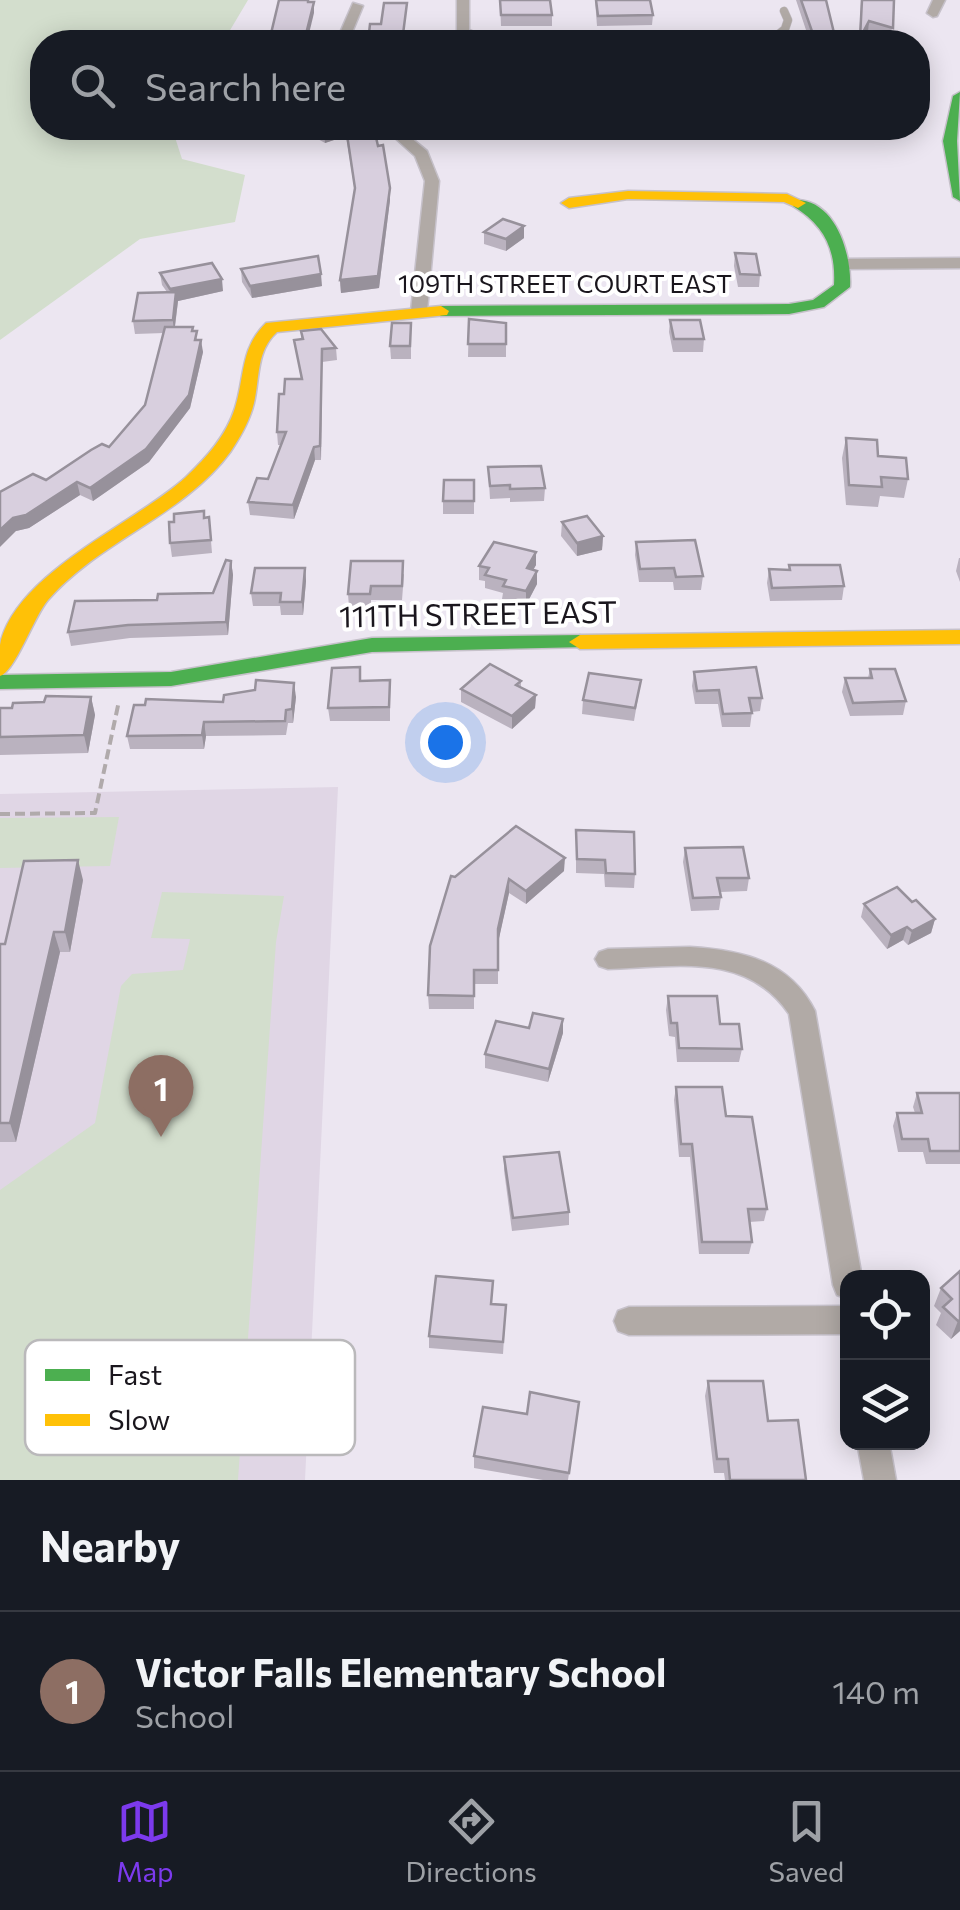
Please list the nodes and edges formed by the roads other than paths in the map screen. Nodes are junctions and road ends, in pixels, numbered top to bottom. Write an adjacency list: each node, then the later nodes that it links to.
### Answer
1 (463, 0): 5 (street)
2 (357, 6): 4 (street)
3 (784, 10): 6 (lane)
4 (345, 30)
5 (461, 30)
6 (784, 30)
7 (960, 96): 9 (street)
8 (405, 140): 13 (street)
9 (960, 197)
10 (568, 203): 12 (street)
11 (960, 262): 12 (street)
12 (843, 264): 13 (street, 109TH STREET COURT EAST)
13 (419, 311): 15 (street, 109TH STREET COURT EAST)
14 (960, 637): 16 (street, 111TH STREET EAST)
15 (0, 669)
16 (0, 682)
17 (608, 959): 18 (street)
18 (845, 1270)
19 (840, 1320): 20 (street)
20 (630, 1321)
21 (875, 1450): 22 (street)
22 (880, 1480)

